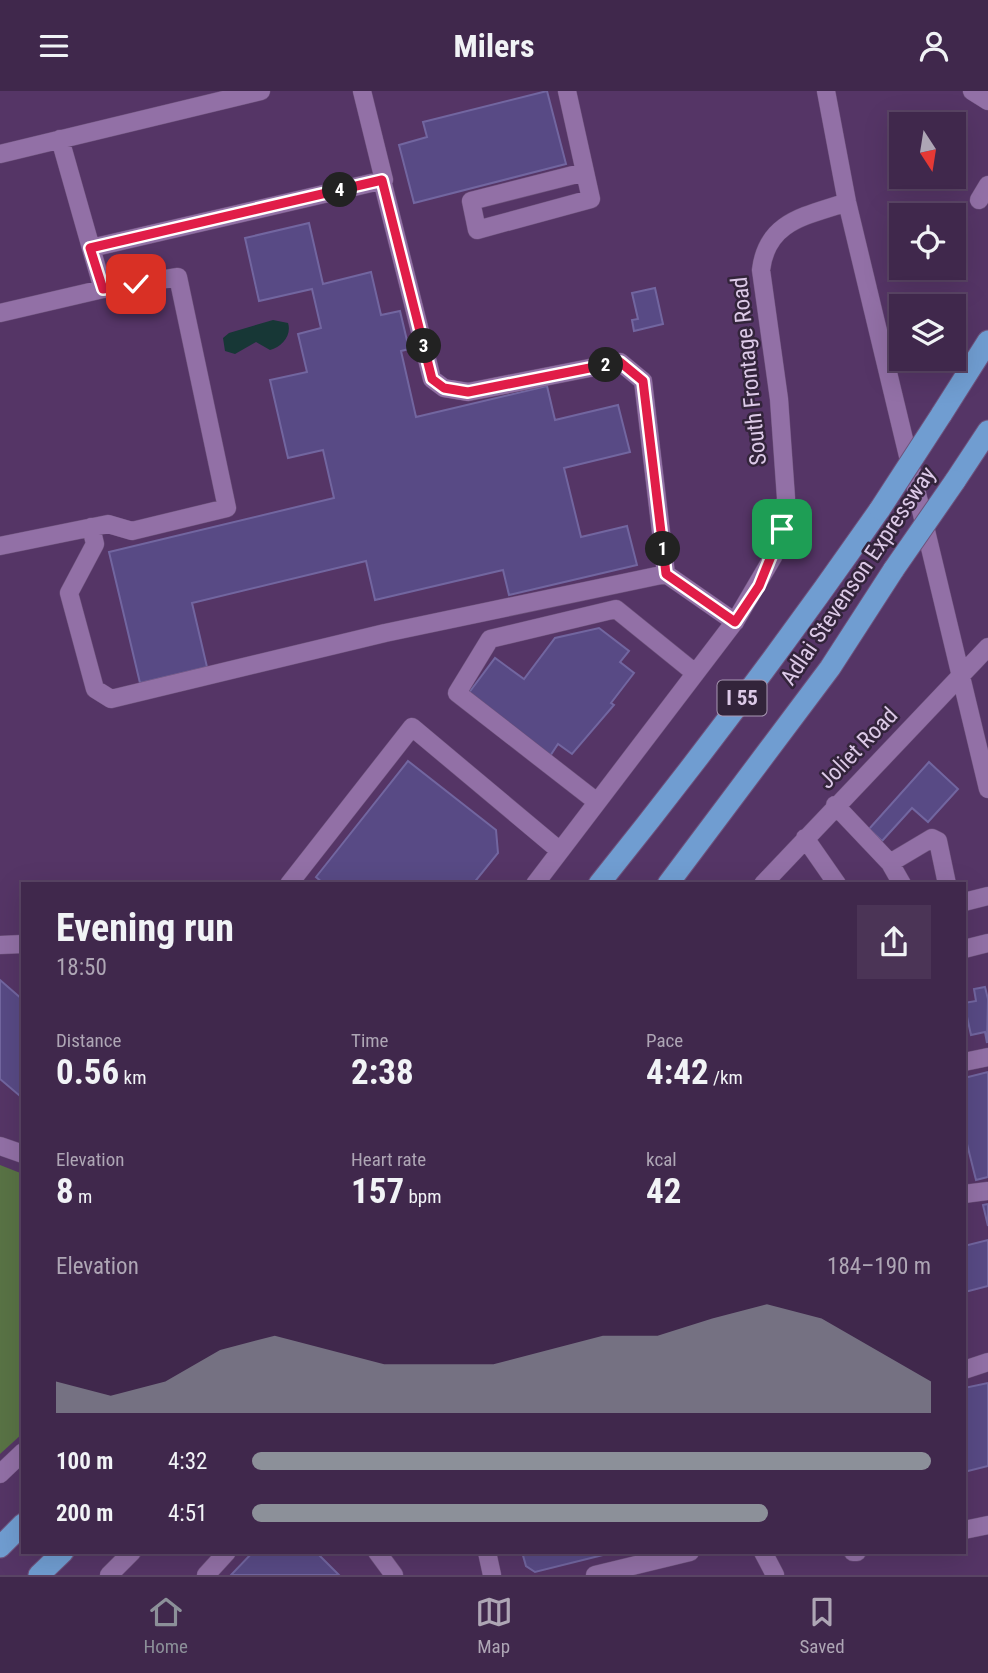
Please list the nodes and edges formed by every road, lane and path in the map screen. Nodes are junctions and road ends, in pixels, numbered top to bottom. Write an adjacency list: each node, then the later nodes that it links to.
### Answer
1 (261, 91): 7 (street)
2 (362, 91): 10 (street)
3 (567, 91): 9 (street)
4 (826, 91): 11 (street)
5 (972, 91): 6 (street)
6 (988, 101)
7 (61, 139): 8 (street); 12 (street)
8 (0, 154)
9 (585, 172): 9 (street)
10 (382, 180): 12 (street); 19 (street)
11 (847, 202): 20 (street, South Frontage Road); 23 (street)
12 (90, 248): 13 (street)
13 (103, 289): 14 (street); 17 (street)
14 (0, 313)
15 (988, 341): 33 (highway, Adlai Stevenson Expressway / I 55, bridge)
16 (988, 431): 34 (highway, Adlai Stevenson Expressway / I 55, bridge)
17 (91, 527): 18 (street); 19 (street)
18 (0, 546)
19 (666, 574): 20 (street)
20 (735, 622): 22 (street, South Frontage Road)
21 (988, 647): 23 (street, Joliet Road)
22 (695, 673): 25 (street, South Frontage Road); 25 (street)
23 (961, 678): 24 (street); 26 (street, Joliet Road)
24 (988, 789)
25 (597, 802): 28 (street, South Frontage Road)
26 (835, 805): 27 (street, Joliet Road); 29 (street)
27 (805, 838): 30 (street, Joliet Road); 35 (street)
28 (560, 851): 31 (street); 32 (street, South Frontage Road)
29 (890, 863): 36 (street); 37 (street)
30 (770, 881)
31 (291, 882)
32 (536, 882)
33 (601, 882)
34 (670, 882)
35 (835, 882)
36 (901, 882)
37 (947, 882)
38 (988, 896): 39 (street)
39 (966, 902)
40 (988, 943): 43 (street)
41 (21, 944): 42 (street)
42 (0, 945)
43 (966, 948)
44 (988, 1057): 45 (street)
45 (966, 1062)
46 (0, 1146): 47 (street)
47 (21, 1153)
48 (988, 1191): 49 (street)
49 (966, 1194)
50 (988, 1362): 51 (street)
51 (966, 1369)
52 (21, 1455): 53 (street)
53 (0, 1474)
54 (988, 1525): 56 (street)
55 (21, 1526): 57 (highway)
56 (966, 1530)
57 (0, 1546)
58 (62, 1554): 65 (highway)
59 (130, 1554): 66 (street)
60 (225, 1554): 67 (street)
61 (378, 1554): 68 (street)
62 (487, 1554): 69 (street)
63 (682, 1554): 70 (street)
64 (764, 1554): 71 (street)
65 (39, 1575)
66 (109, 1575)
67 (206, 1575)
68 (394, 1575)
69 (492, 1575)
70 (595, 1575)
71 (775, 1575)

